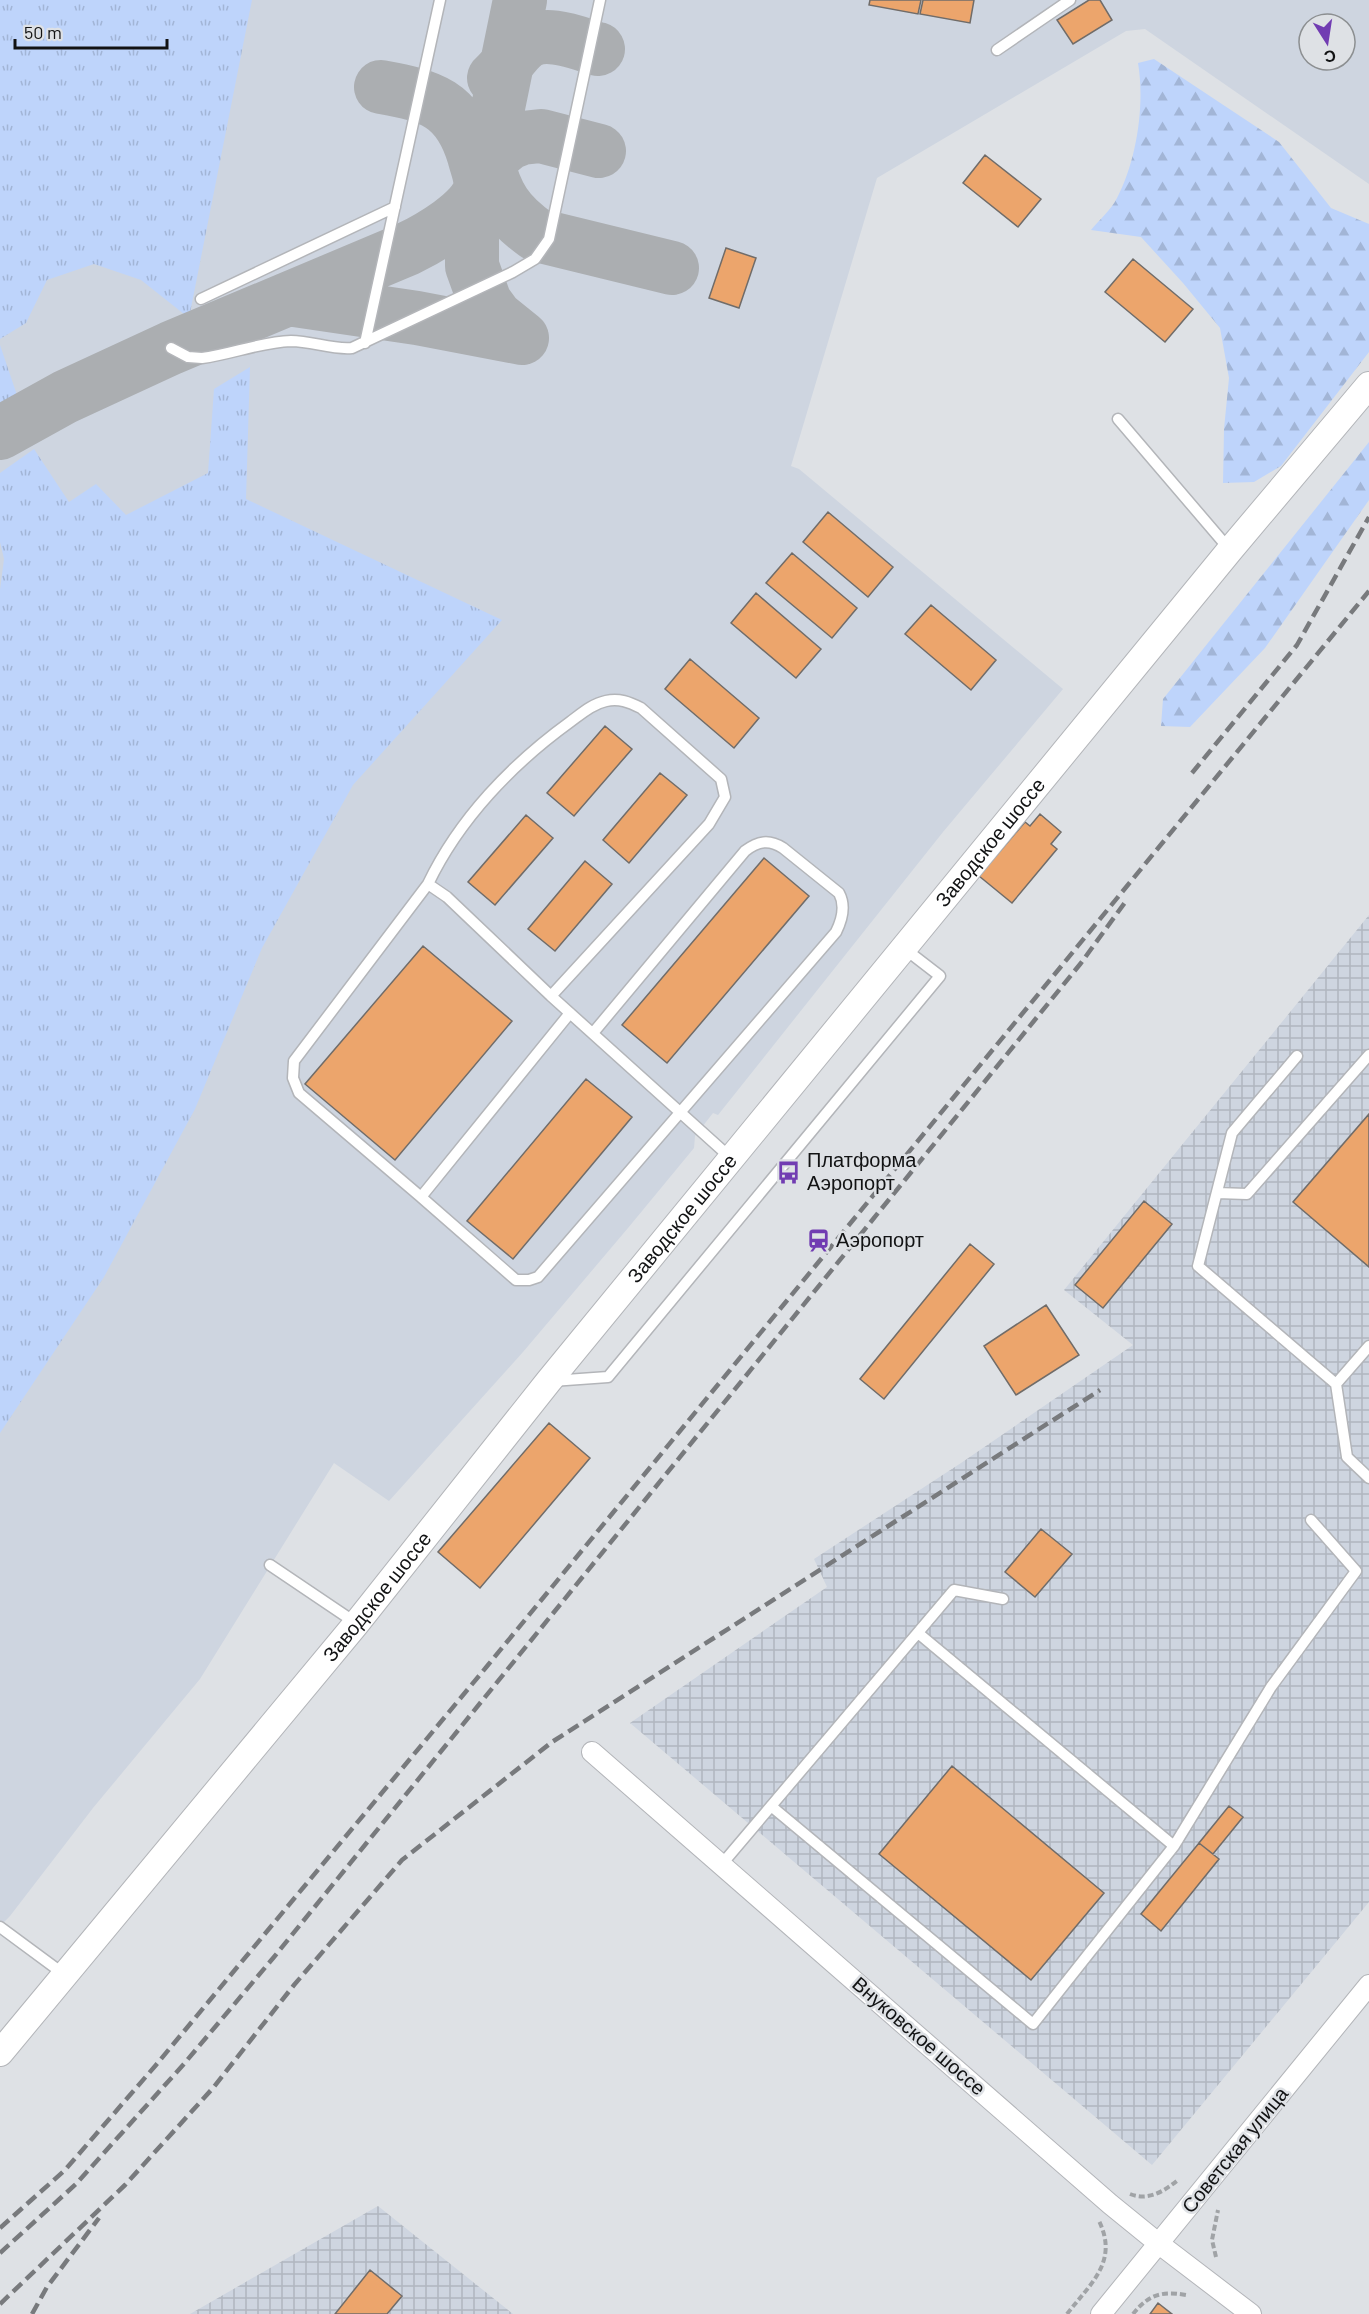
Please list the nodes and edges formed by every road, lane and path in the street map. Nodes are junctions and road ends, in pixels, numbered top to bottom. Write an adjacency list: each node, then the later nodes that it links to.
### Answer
1 (440, 0): 5 (lane)
2 (600, 0): 7 (lane)
3 (1070, 0): 4 (lane)
4 (997, 50)
5 (395, 207): 6 (lane); 7 (lane)
6 (201, 299)
7 (365, 343): 8 (lane)
8 (171, 348)
9 (1369, 385): 11 (street, Заводское шоссе)
10 (1118, 419): 11 (lane)
11 (1230, 550): 13 (street, Заводское шоссе)
12 (428, 884): 14 (lane); 14 (lane); 22 (lane)
13 (905, 949): 20 (street, Заводское шоссе); 24 (lane)
14 (551, 996): 15 (lane)
15 (570, 1013): 16 (lane); 22 (lane)
16 (594, 1033): 19 (lane); 19 (lane)
17 (1369, 1054): 21 (lane)
18 (1297, 1056): 21 (lane)
19 (680, 1111): 20 (lane); 22 (lane)
20 (732, 1159): 24 (street, Заводское шоссе)
21 (1217, 1193): 25 (lane)
22 (421, 1197)
23 (1369, 1346): 25 (lane)
24 (548, 1382): 30 (street, Заводское шоссе)
25 (1336, 1384): 26 (lane)
26 (1369, 1478)
27 (1311, 1520): 34 (lane)
28 (270, 1565): 30 (lane)
29 (1003, 1599): 31 (lane)
30 (356, 1623): 37 (street, Заводское шоссе)
31 (918, 1633): 33 (lane); 34 (lane)
32 (592, 1752): 35 (street, Внуковское шоссе)
33 (771, 1806): 34 (lane); 35 (lane)
34 (1174, 1846)
35 (722, 1864): 44 (street, Внуковское шоссе)
36 (0, 1927): 37 (lane)
37 (66, 1976): 39 (street, Заводское шоссе)
38 (1369, 1985): 44 (street, Советская улица)
39 (0, 2053)
40 (1178, 2180): 41 (path)
41 (1122, 2190)
42 (1218, 2210): 45 (path)
43 (1098, 2218): 47 (path)
44 (1158, 2243): 48 (street, Советская улица); 50 (street, Внуковское шоссе)
45 (1215, 2257)
46 (1186, 2295): 49 (path)
47 (1067, 2314)
48 (1101, 2314)
49 (1133, 2314)
50 (1251, 2314)

